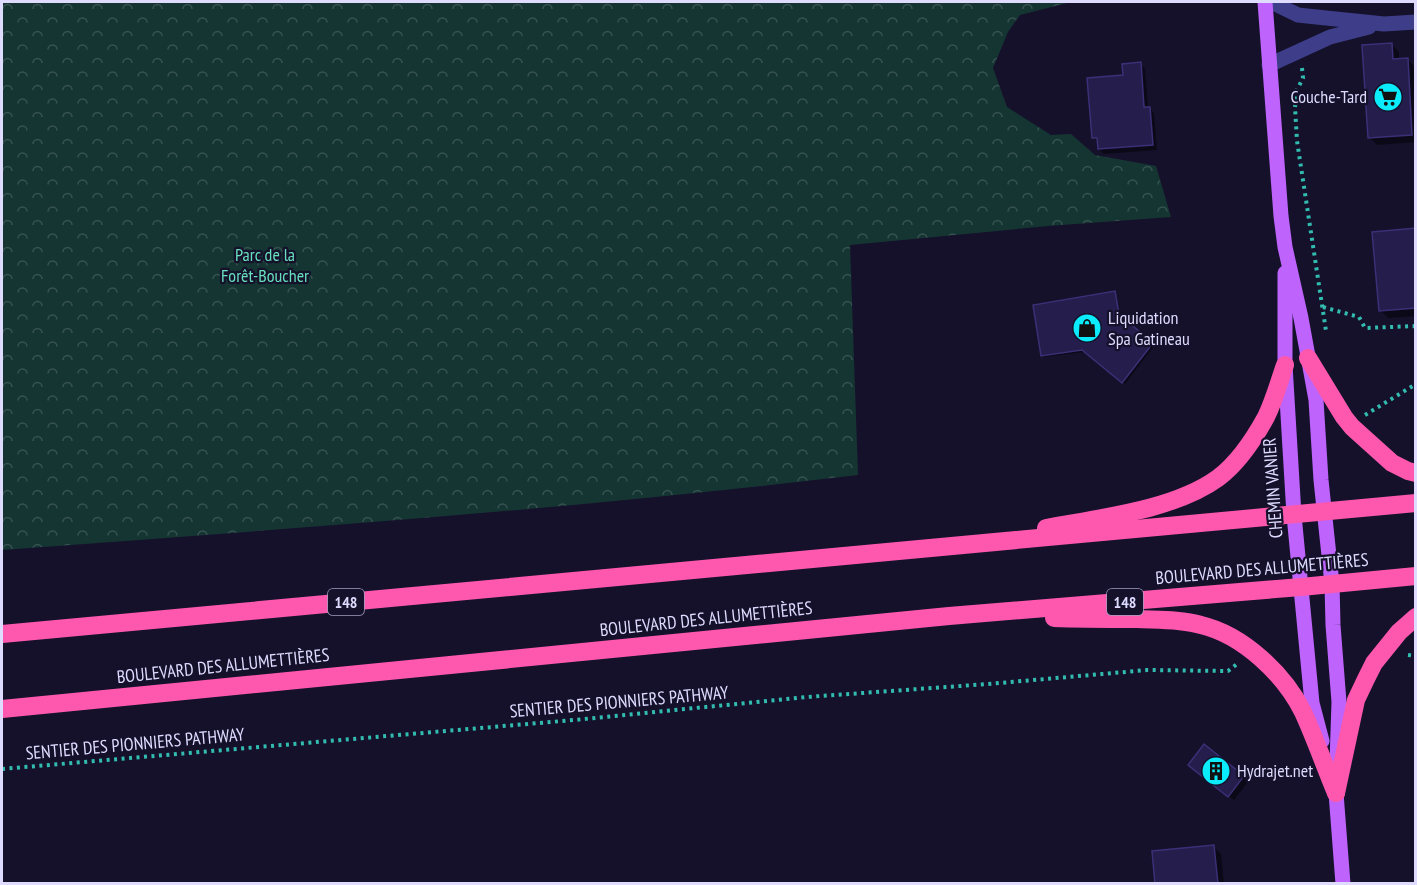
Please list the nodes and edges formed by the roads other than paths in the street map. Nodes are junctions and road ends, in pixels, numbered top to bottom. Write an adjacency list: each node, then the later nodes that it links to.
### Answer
1 (1265, 2): 5 (main road, CHEMIN VANIER)
2 (1271, 2): 4 (lane)
3 (1416, 22): 4 (lane)
4 (1384, 24): 5 (lane)
5 (1269, 65): 6 (main road, CHEMIN VANIER)
6 (1286, 247): 7 (main road, CHEMIN VANIER); 8 (main road, CHEMIN VANIER)
7 (1308, 358): 9 (highway); 11 (main road, CHEMIN VANIER)
8 (1285, 365): 12 (main road, CHEMIN VANIER); 13 (highway)
9 (1416, 473)
10 (1416, 503): 11 (highway, 148)
11 (1325, 513): 12 (highway, 148); 15 (main road, CHEMIN VANIER)
12 (1294, 515): 13 (highway, 148); 16 (main road, CHEMIN VANIER)
13 (951, 547): 19 (highway, 148)
14 (1416, 576): 15 (highway, BOULEVARD DES ALLUMETTIÈRES / 148)
15 (1332, 584): 16 (highway, BOULEVARD DES ALLUMETTIÈRES / 148); 21 (main road, CHEMIN VANIER)
16 (1301, 587): 17 (highway, BOULEVARD DES ALLUMETTIÈRES / 148); 21 (main road, CHEMIN VANIER)
17 (949, 616): 20 (highway, BOULEVARD DES ALLUMETTIÈRES / 148); 21 (highway)
18 (1416, 616): 21 (highway)
19 (2, 634)
20 (2, 708)
21 (1336, 794): 22 (main road, CHEMIN VANIER)
22 (1343, 884)

